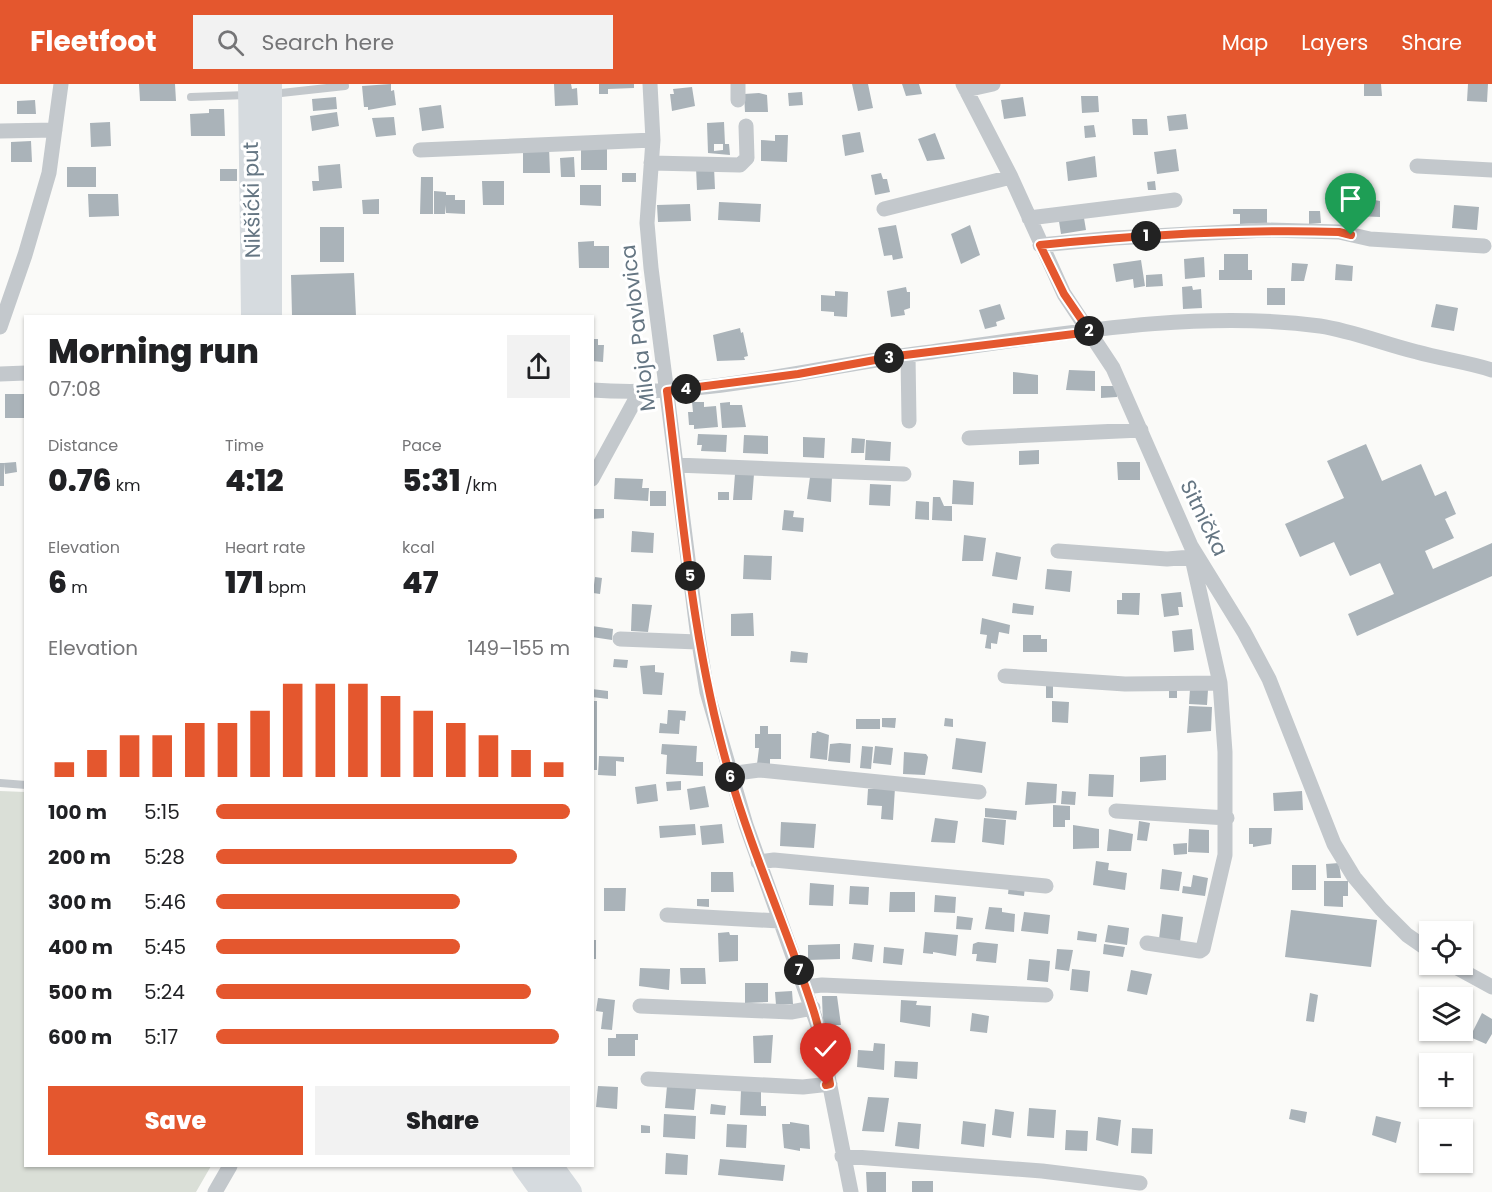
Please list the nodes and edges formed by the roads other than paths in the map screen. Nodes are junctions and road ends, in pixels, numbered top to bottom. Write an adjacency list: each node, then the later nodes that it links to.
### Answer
1 (61, 84): 9 (street)
2 (650, 84): 11 (street, Miloja Pavlovica)
3 (993, 84): 5 (street)
4 (345, 86): 6 (lane)
5 (965, 87): 16 (street, Sitnička)
6 (260, 89): 7 (lane); 22 (main road, Nikšićki put); 23 (main road)
7 (191, 97)
8 (746, 126): 13 (street)
9 (55, 130): 10 (street); 24 (street)
10 (0, 131)
11 (653, 140): 12 (street); 13 (street, Miloja Pavlovica)
12 (420, 150)
13 (651, 163): 31 (street, Miloja Pavlovica)
14 (1417, 166): 15 (street)
15 (1492, 170)
16 (1011, 177): 18 (street); 19 (street, Sitnička)
17 (1174, 200): 19 (street)
18 (884, 209)
19 (1029, 218): 20 (street, Sitnička)
20 (1040, 245): 21 (street); 25 (street, Sitnička)
21 (1484, 246)
22 (253, 315)
23 (270, 315)
24 (0, 327)
25 (1090, 332): 26 (street); 27 (street); 34 (street, Sitnička)
26 (908, 355): 31 (street); 33 (street)
27 (1492, 370)
28 (24, 373): 29 (street)
29 (0, 374)
30 (594, 390): 32 (street)
31 (667, 391): 32 (street); 36 (street, Miloja Pavlovica)
32 (639, 393): 38 (street)
33 (909, 421)
34 (1141, 430): 35 (street); 40 (street, Sitnička)
35 (969, 438)
36 (676, 465): 37 (street); 42 (street, Miloja Pavlovica)
37 (904, 474)
38 (594, 475)
39 (1058, 551): 40 (street)
40 (1192, 551): 44 (street); 56 (street, Sitnička)
41 (620, 639): 42 (street)
42 (698, 642): 45 (street, Miloja Pavlovica)
43 (1005, 676): 44 (street)
44 (1220, 683): 50 (street)
45 (729, 774): 48 (street); 51 (street, Miloja Pavlovica)
46 (0, 783): 47 (lane)
47 (24, 785)
48 (979, 792)
49 (1116, 811): 50 (street)
50 (1227, 818): 55 (street)
51 (759, 862): 52 (street); 54 (street, Miloja Pavlovica)
52 (1046, 886)
53 (667, 915): 54 (street)
54 (780, 921): 58 (street, Miloja Pavlovica)
55 (1148, 943)
56 (1419, 943)
57 (1470, 975): 59 (street)
58 (805, 987): 60 (street); 62 (street, Miloja Pavlovica)
59 (1492, 987)
60 (1046, 995)
61 (640, 1006): 62 (street)
62 (813, 1008): 64 (street, Miloja Pavlovica)
63 (648, 1079): 64 (street)
64 (830, 1084): 65 (street, Miloja Pavlovica)
65 (842, 1156): 69 (street); 73 (street, Miloja Pavlovica)
66 (229, 1167): 70 (street)
67 (525, 1167): 71 (main road)
68 (552, 1167): 72 (main road)
69 (1140, 1183)
70 (215, 1192)
71 (543, 1192)
72 (570, 1192)
73 (851, 1192)

